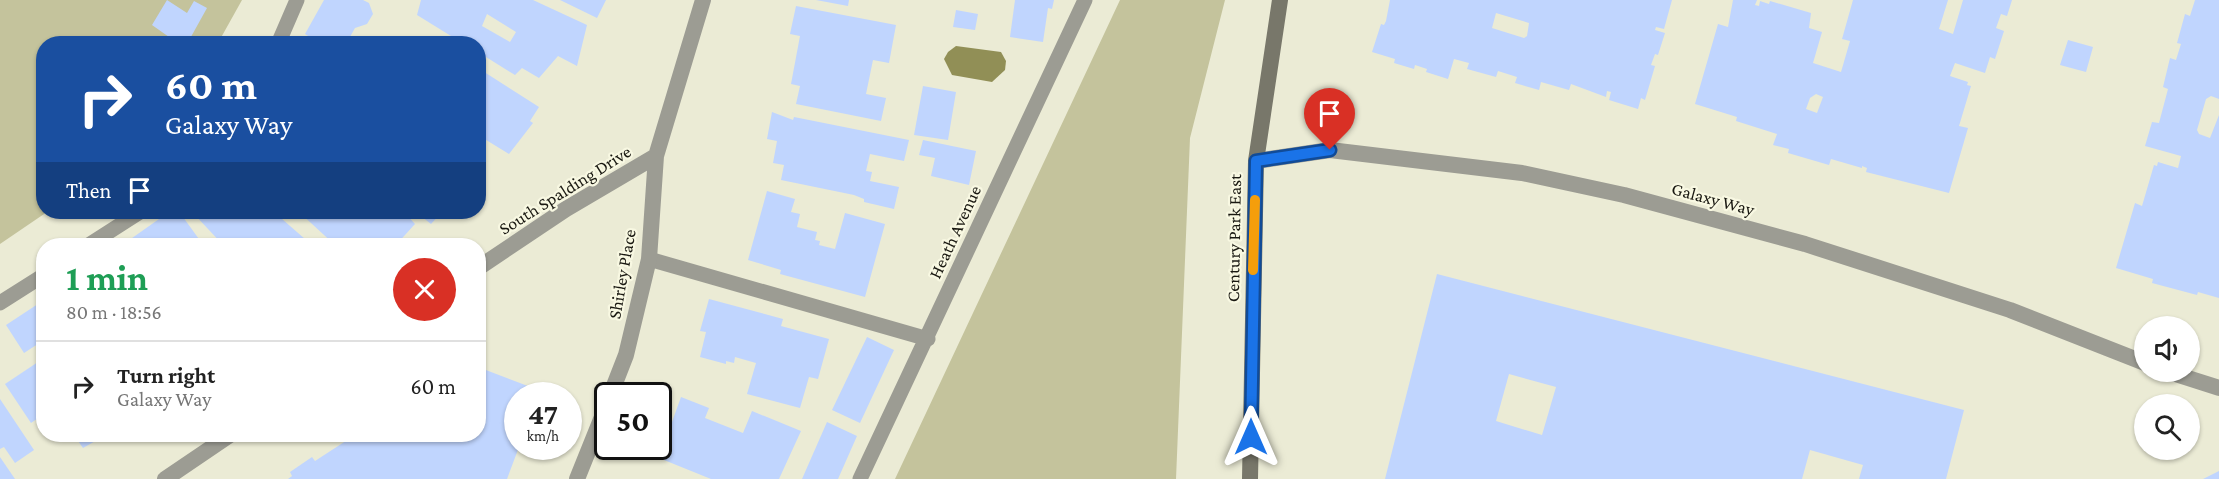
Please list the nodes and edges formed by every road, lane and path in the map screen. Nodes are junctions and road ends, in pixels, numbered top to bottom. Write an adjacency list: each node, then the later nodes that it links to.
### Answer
1 (297, 0): 5 (lane)
2 (703, 0): 6 (street, South Spalding Drive)
3 (1085, 0): 14 (lane, Heath Avenue)
4 (1280, 0): 7 (main road, Century Park East)
5 (281, 36)
6 (656, 156): 10 (street, Shirley Place); 11 (street, South Spalding Drive)
7 (1256, 161): 15 (street, Galaxy Way); 24 (main road, Century Park East)
8 (129, 219): 9 (lane)
9 (99, 238)
10 (649, 259): 14 (lane); 16 (street, Shirley Place)
11 (486, 263)
12 (36, 280): 13 (lane)
13 (0, 303)
14 (928, 339): 23 (lane, Heath Avenue)
15 (2134, 359)
16 (615, 382)
17 (2200, 382): 18 (street)
18 (2219, 388)
19 (594, 437): 22 (street)
20 (220, 442): 21 (street)
21 (165, 479)
22 (577, 479)
23 (860, 479)
24 (1250, 479)

